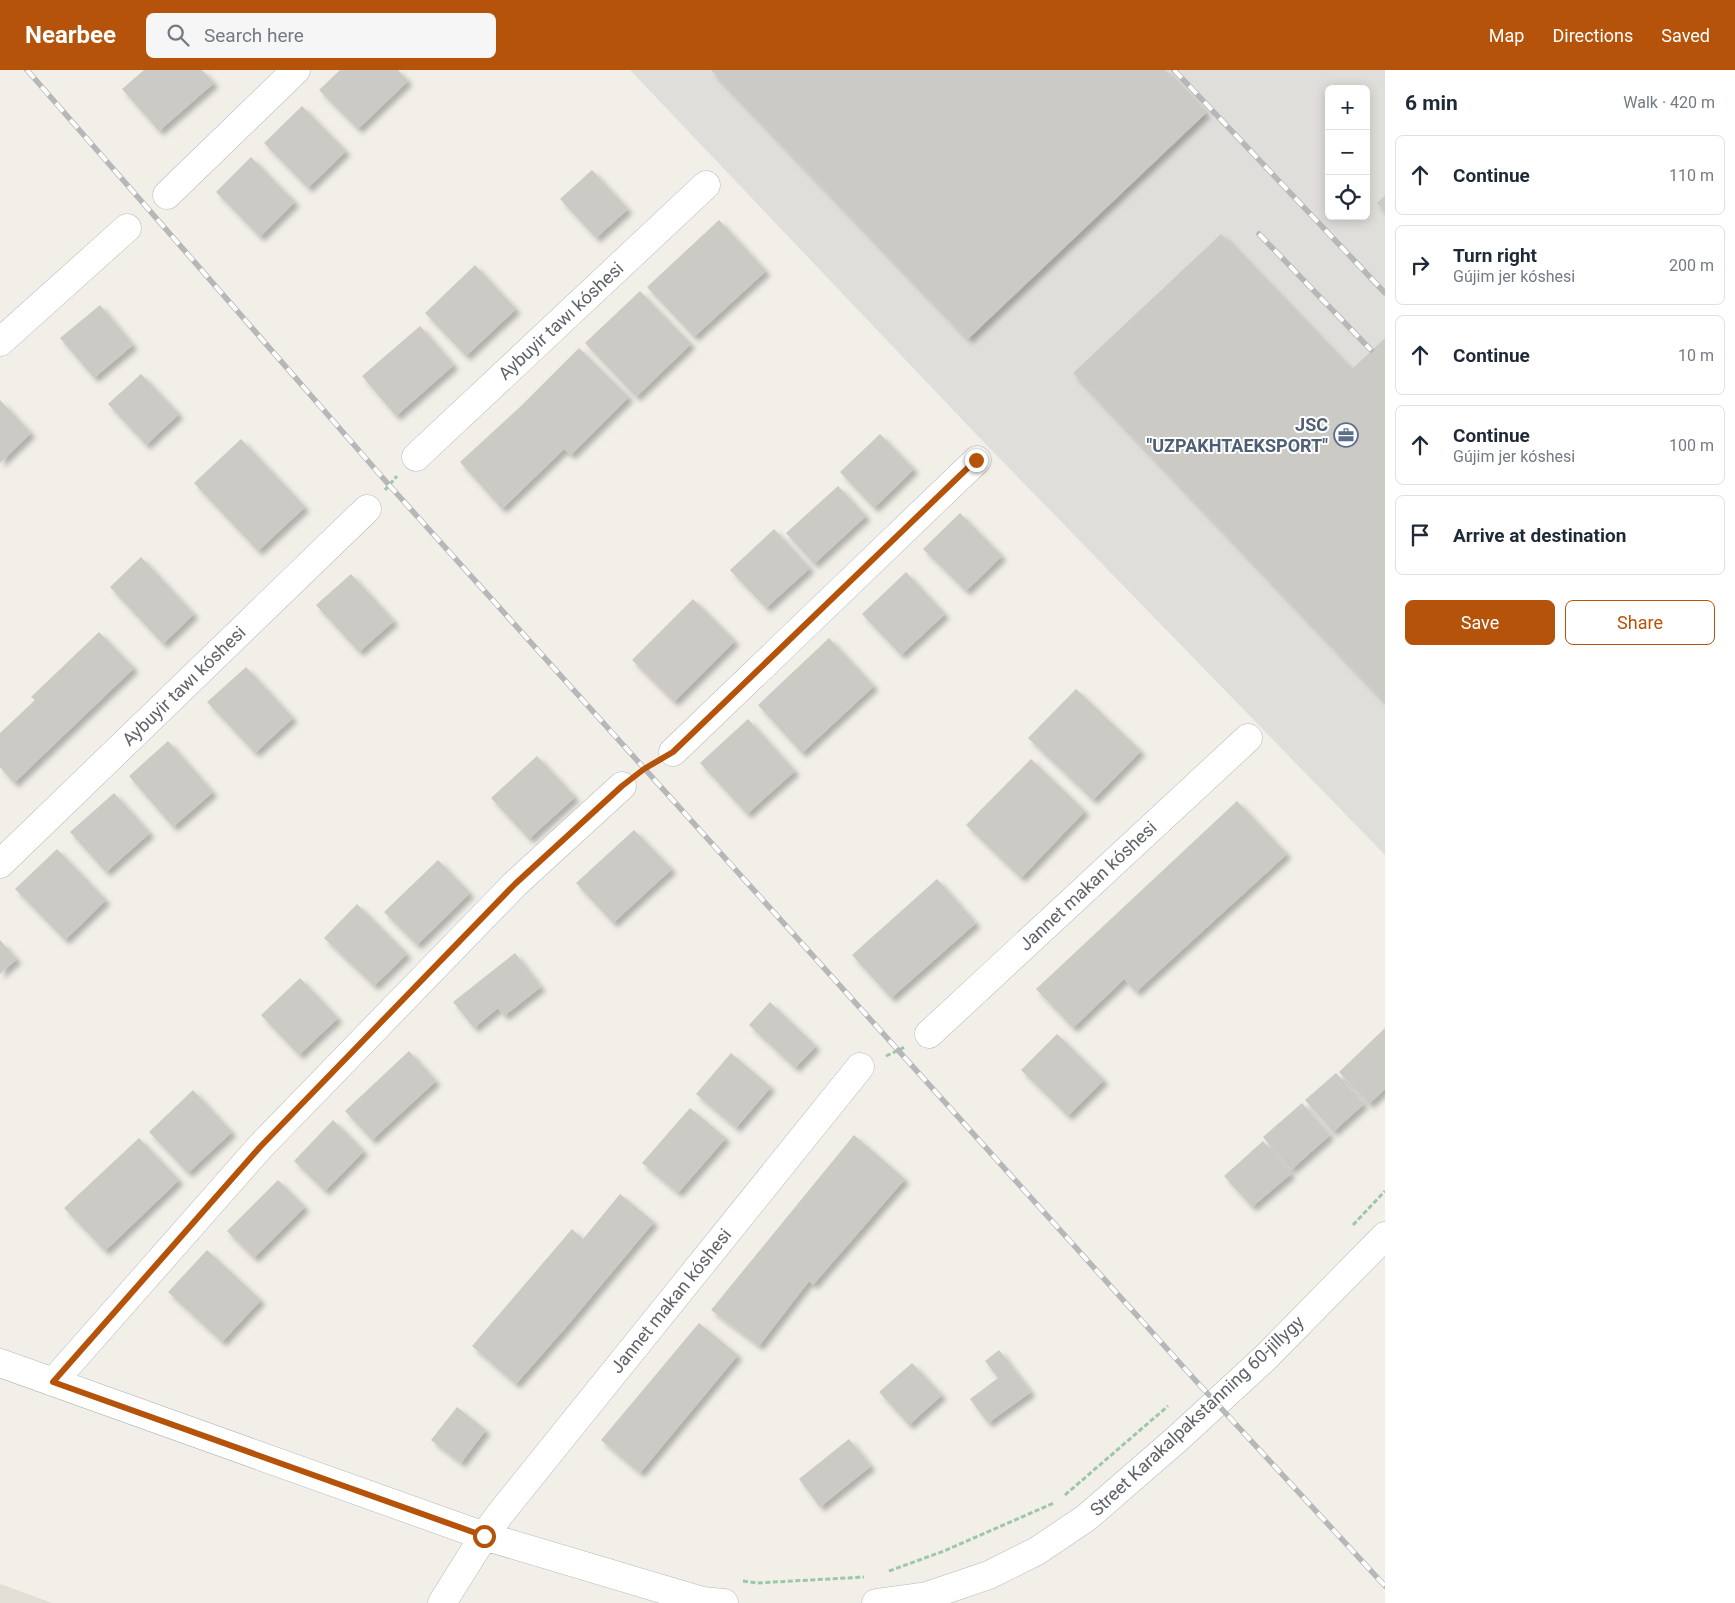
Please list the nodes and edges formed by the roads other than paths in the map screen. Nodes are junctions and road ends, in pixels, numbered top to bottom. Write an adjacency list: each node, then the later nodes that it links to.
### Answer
1 (296, 70): 3 (street)
2 (706, 185): 6 (street, Aybuyir tawı kóshesi)
3 (168, 195)
4 (126, 228): 5 (street)
5 (0, 342)
6 (416, 457)
7 (976, 460): 10 (street)
8 (367, 509): 12 (street, Aybuyir tawı kóshesi)
9 (1248, 738): 13 (street, Jannet makan kóshesi)
10 (673, 752)
11 (622, 786): 17 (street)
12 (0, 864)
13 (929, 1034)
14 (860, 1068): 18 (street, Jannet makan kóshesi)
15 (1385, 1236): 19 (street, Street Karakalpakstanning 60-jillygy)
16 (0, 1363): 17 (street)
17 (53, 1382): 18 (street)
18 (484, 1536): 20 (street, Jannet makan kóshesi); 21 (street)
19 (928, 1600): 22 (street, Street Karakalpakstanning 60-jillygy)
20 (442, 1603)
21 (724, 1603)
22 (876, 1603)

